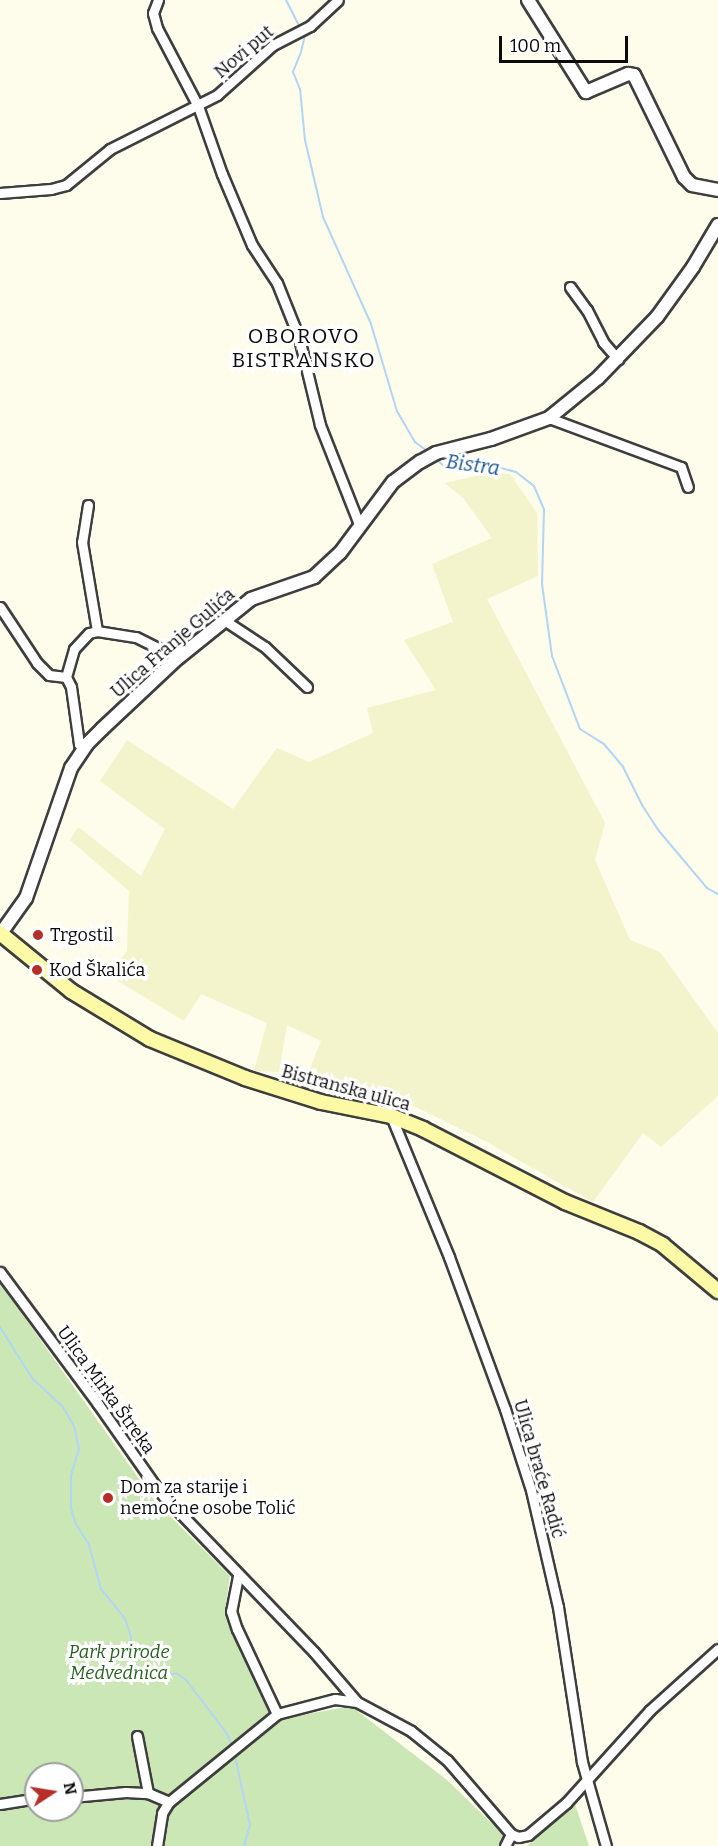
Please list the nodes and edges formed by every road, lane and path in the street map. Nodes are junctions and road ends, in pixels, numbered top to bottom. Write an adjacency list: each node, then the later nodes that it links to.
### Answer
1 (158, 0): 4 (street)
2 (338, 0): 4 (street, Novi put)
3 (528, 0): 5 (street)
4 (198, 106): 6 (street, Novi put); 13 (street)
5 (718, 190)
6 (0, 193)
7 (718, 225): 9 (street, Ulica Franje Gulića)
8 (570, 287): 9 (street)
9 (618, 359): 10 (street, Ulica Franje Gulića)
10 (549, 418): 11 (street); 13 (street, Ulica Franje Gulića)
11 (688, 487)
12 (88, 505): 16 (street)
13 (359, 524): 15 (street, Ulica Franje Gulića)
14 (0, 607): 18 (street)
15 (224, 620): 17 (street, Ulica Franje Gulića); 19 (street)
16 (97, 631): 17 (street); 18 (street)
17 (178, 658): 20 (street, Ulica Franje Gulića)
18 (66, 677): 20 (street)
19 (307, 687)
20 (87, 744): 21 (street, Ulica Franje Gulića)
21 (0, 934): 22 (main road, Bistranska ulica)
22 (391, 1116): 24 (main road, Bistranska ulica); 30 (street, Ulica braće Radić)
23 (0, 1272): 25 (street, Ulica Mirka Štreka)
24 (718, 1291)
25 (238, 1576): 27 (street, Ulica Mirka Štreka); 28 (street)
26 (718, 1649): 30 (street)
27 (357, 1702): 28 (street); 36 (street)
28 (277, 1714): 34 (street)
29 (137, 1736): 31 (street)
30 (587, 1782): 36 (street); 39 (street, Ulica braće Radić)
31 (148, 1793): 32 (street); 34 (street)
32 (84, 1796)
33 (24, 1800): 35 (street)
34 (169, 1802): 37 (street)
35 (0, 1804)
36 (511, 1834): 38 (street)
37 (157, 1846)
38 (505, 1846)
39 (606, 1846)

